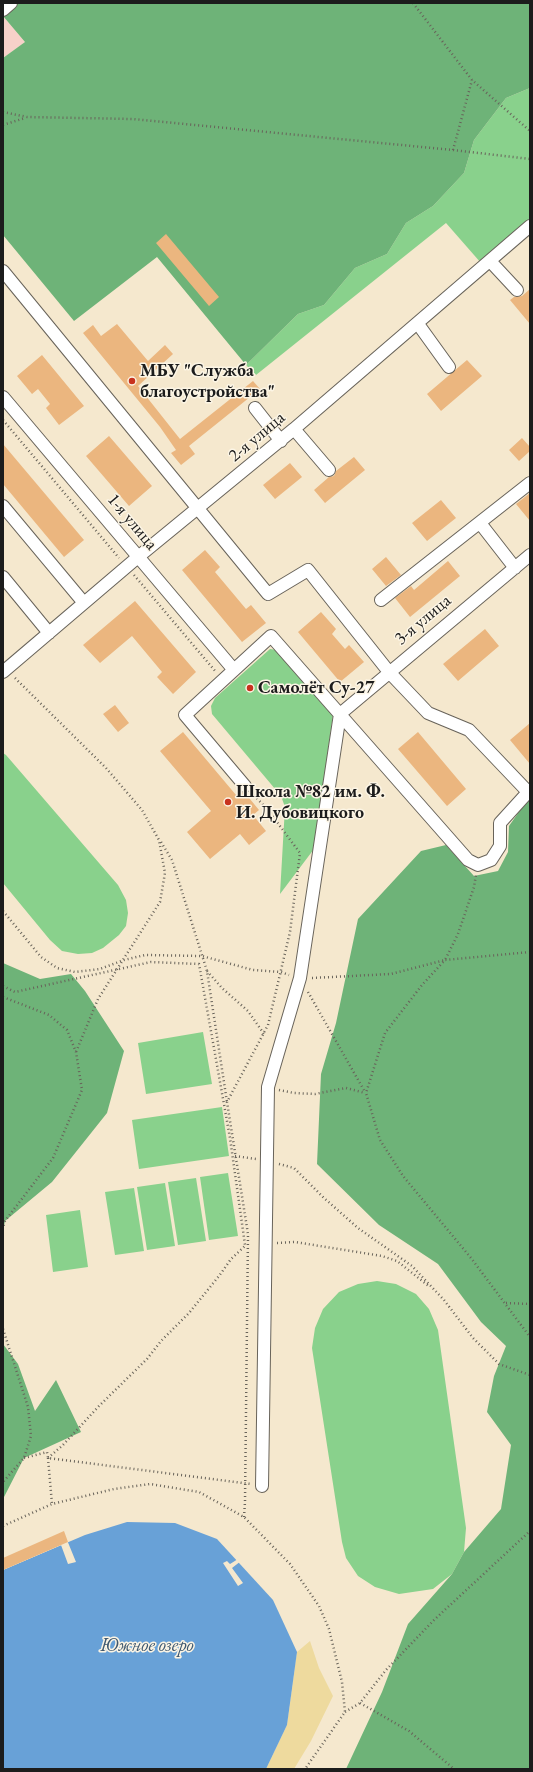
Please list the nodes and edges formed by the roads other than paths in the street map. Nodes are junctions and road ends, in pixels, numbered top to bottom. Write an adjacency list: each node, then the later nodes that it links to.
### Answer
1 (11, 3): 2 (street)
2 (3, 10)
3 (530, 226): 4 (street, 2-я улица)
4 (490, 261): 6 (street); 7 (street, 2-я улица)
5 (3, 271): 16 (street)
6 (517, 290)
7 (418, 324): 8 (street); 11 (street, 2-я улица)
8 (449, 367)
9 (3, 397): 19 (street, 1-я улица)
10 (255, 408): 12 (street)
11 (294, 429): 12 (street, 2-я улица); 13 (street)
12 (281, 441): 16 (street, 2-я улица)
13 (329, 470)
14 (530, 483): 17 (street)
15 (3, 506): 23 (street)
16 (198, 509): 19 (street, 2-я улица); 27 (street)
17 (480, 523): 20 (street); 22 (street)
18 (530, 555): 20 (street, 3-я улица)
19 (138, 556): 23 (street, 2-я улица); 25 (street, 1-я улица)
20 (515, 568): 27 (street, 3-я улица)
21 (3, 577): 24 (street)
22 (382, 600)
23 (84, 603): 24 (street, 2-я улица)
24 (49, 633): 26 (street, 2-я улица)
25 (234, 670): 28 (street); 29 (street)
26 (4, 671)
27 (389, 672): 28 (street, 3-я улица); 30 (street)
28 (340, 714): 30 (street); 31 (street)
29 (245, 786)
30 (529, 791)
31 (262, 1486)

